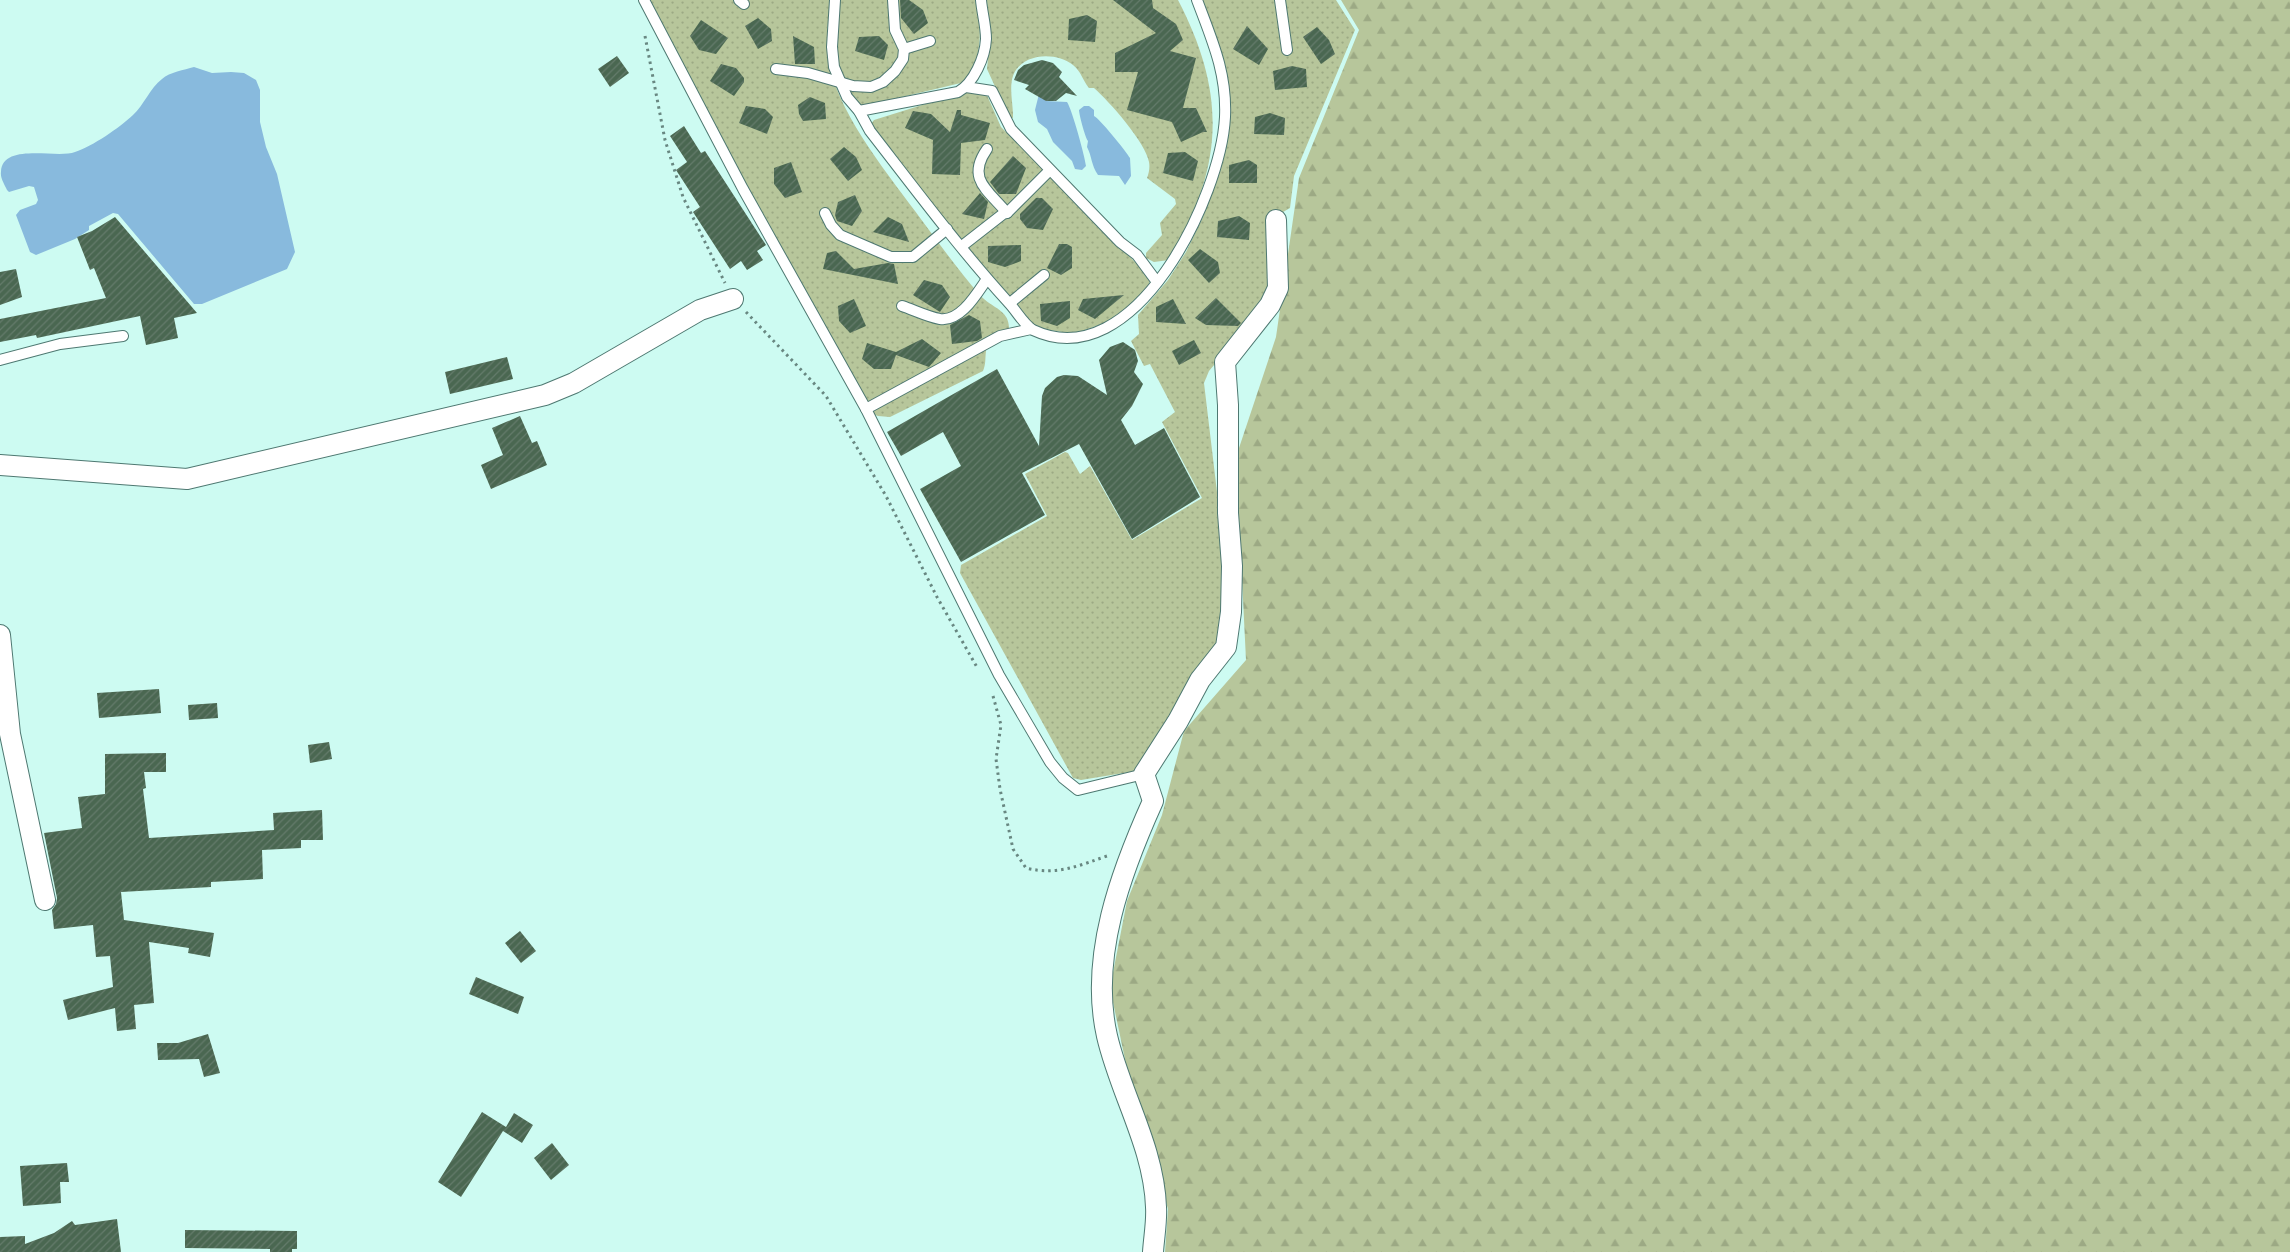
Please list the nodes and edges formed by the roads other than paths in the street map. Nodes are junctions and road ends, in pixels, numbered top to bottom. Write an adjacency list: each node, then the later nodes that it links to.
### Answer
1 (644, 0): 30 (lane)
2 (835, 0): 11 (lane)
3 (892, 0): 8 (lane)
4 (981, 0): 12 (lane)
5 (1197, 0): 23 (lane)
6 (1280, 0): 9 (lane)
7 (930, 41): 8 (lane)
8 (904, 49): 11 (lane)
9 (1287, 50)
10 (776, 69): 11 (lane)
11 (840, 84): 13 (lane)
12 (966, 87): 13 (lane); 23 (lane)
13 (859, 111): 19 (lane)
14 (987, 149): 17 (lane)
15 (1049, 172): 17 (lane)
16 (825, 213): 19 (lane)
17 (1007, 213): 20 (lane)
18 (1276, 220): 33 (street)
19 (947, 229): 20 (lane)
20 (962, 246): 22 (lane)
21 (1044, 275): 25 (lane)
22 (986, 279): 25 (lane); 26 (lane)
23 (1158, 282): 27 (lane)
24 (733, 298): 31 (street)
25 (1010, 303): 27 (lane)
26 (902, 306)
27 (1031, 329): 30 (lane)
28 (123, 336): 29 (lane)
29 (0, 360)
30 (866, 409): 33 (lane)
31 (0, 465)
32 (0, 635): 34 (street)
33 (1144, 774): 35 (street)
34 (45, 900)
35 (1153, 1252)

